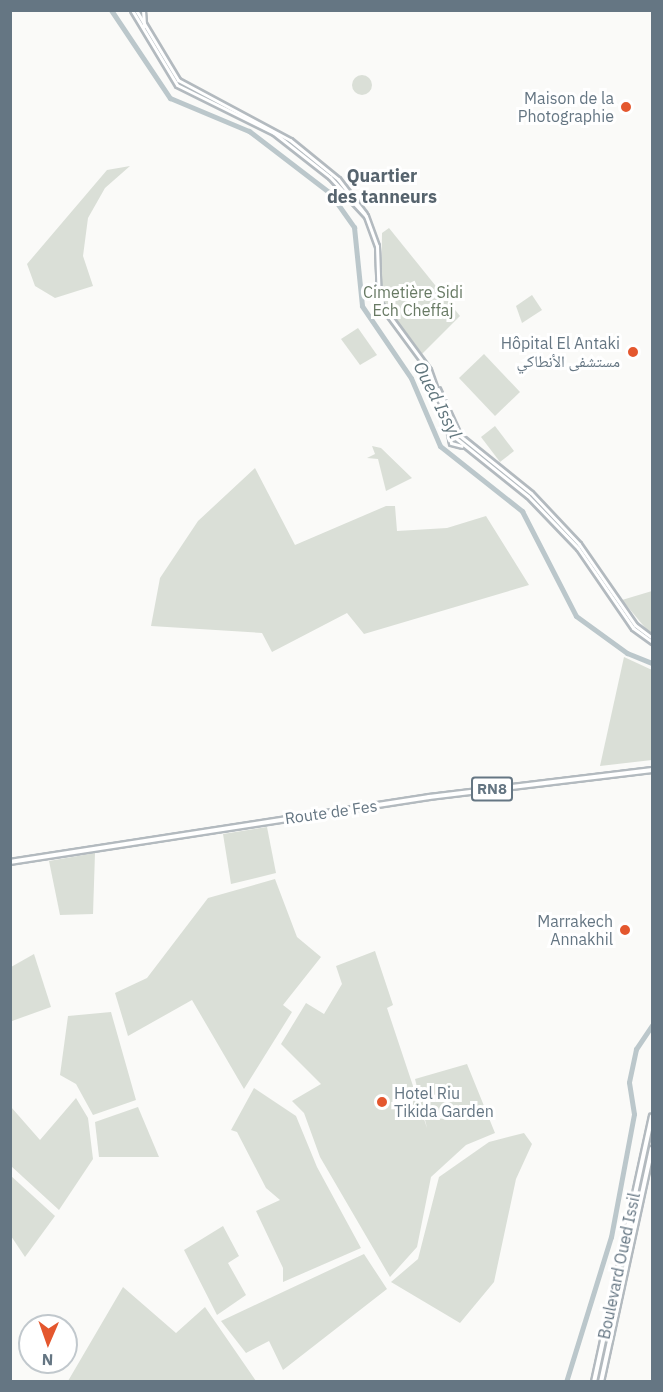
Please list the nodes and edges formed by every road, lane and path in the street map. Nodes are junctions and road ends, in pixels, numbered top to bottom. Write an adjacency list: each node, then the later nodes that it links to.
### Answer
1 (134, 10): 3 (main road); 4 (main road)
2 (143, 10): 3 (main road)
3 (144, 28): 4 (main road)
4 (364, 214): 5 (main road)
5 (436, 387): 6 (main road); 6 (main road)
6 (652, 640)
7 (652, 770): 8 (main road, Route de Fes / RN8)
8 (10, 862)
9 (652, 1116): 11 (main road, Boulevard Oued Issil)
10 (652, 1148): 12 (main road, Boulevard Oued Issil)
11 (594, 1382)
12 (601, 1382)

